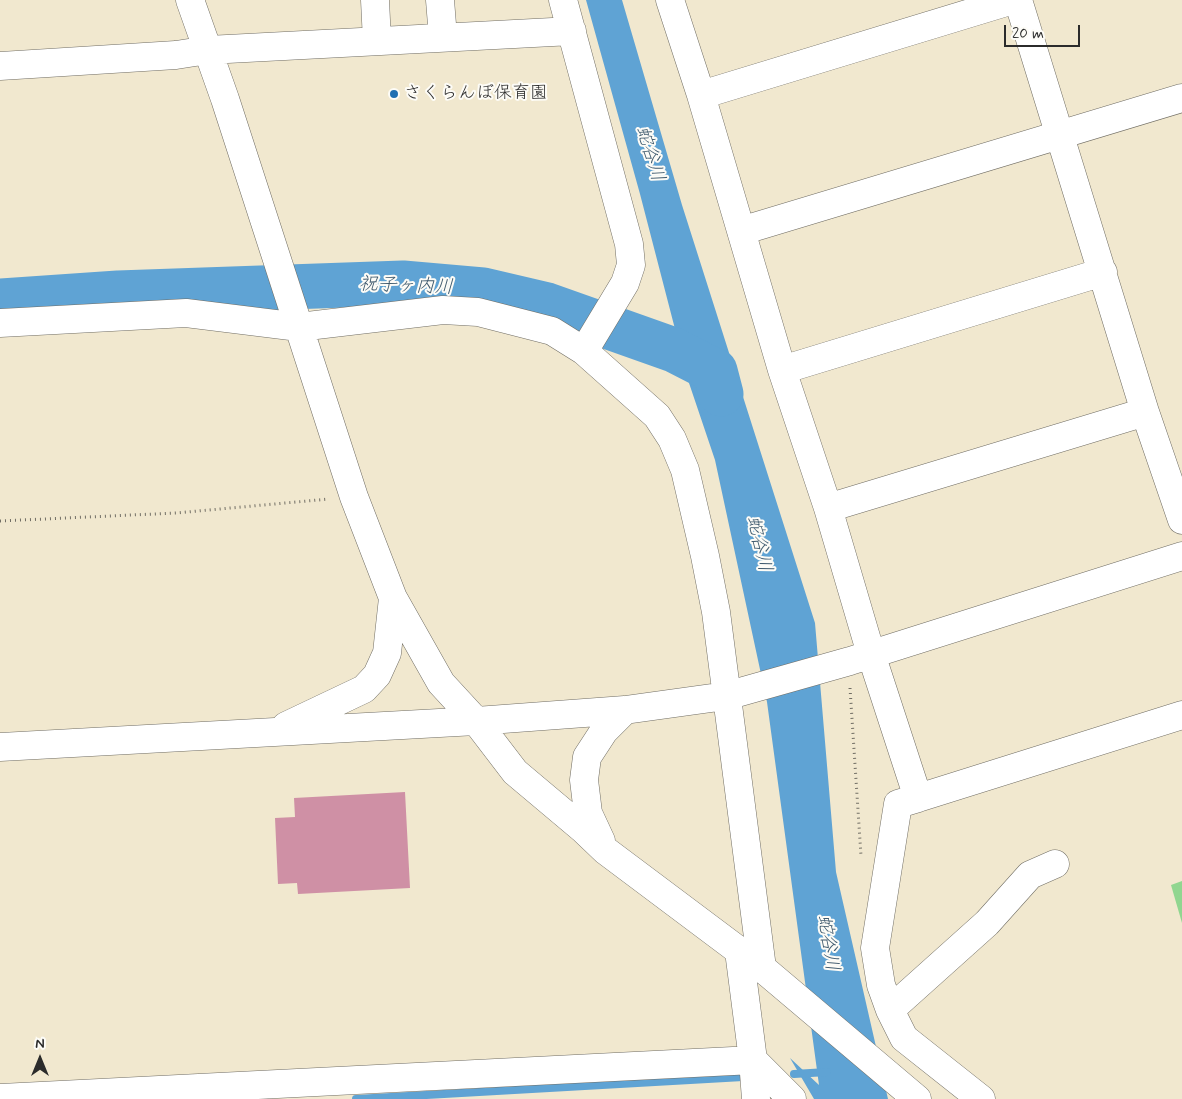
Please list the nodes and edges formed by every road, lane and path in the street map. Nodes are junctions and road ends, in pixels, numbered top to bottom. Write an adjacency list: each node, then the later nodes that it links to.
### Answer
1 (190, 0): 11 (street)
2 (375, 0): 10 (street)
3 (440, 0): 9 (street)
4 (563, 0): 8 (street)
5 (670, 0): 13 (street)
6 (1013, 0): 13 (street)
7 (1018, 0): 15 (street)
8 (572, 31): 9 (street); 20 (street)
9 (443, 37): 10 (street)
10 (378, 41): 11 (street)
11 (208, 50): 12 (street); 18 (street)
12 (0, 66)
13 (701, 95): 16 (street)
14 (1182, 98): 15 (street)
15 (1061, 134): 16 (street); 17 (street)
16 (741, 231): 21 (street)
17 (1103, 272): 21 (street); 22 (street)
18 (298, 322): 19 (street); 20 (street); 23 (street)
19 (0, 323)
20 (584, 351): 30 (street)
21 (782, 370): 24 (street)
22 (1145, 412): 24 (street); 25 (street)
23 (354, 497): 26 (path); 28 (street)
24 (828, 508): 29 (street)
25 (1182, 520)
26 (0, 521)
27 (1182, 556): 29 (street)
28 (393, 598): 33 (street); 34 (street)
29 (861, 658): 30 (street); 36 (street); 38 (path)
30 (726, 696): 31 (street); 41 (street)
31 (625, 710): 33 (street); 37 (street)
32 (1182, 716): 36 (street)
33 (476, 722): 34 (street); 37 (street)
34 (276, 731): 35 (street)
35 (0, 747)
36 (918, 798): 42 (street)
37 (606, 851): 40 (street)
38 (862, 864)
39 (1055, 864): 42 (street)
40 (739, 951): 41 (street); 43 (street)
41 (762, 968): 47 (street)
42 (890, 1010): 48 (street)
43 (753, 1060): 44 (street); 45 (street); 46 (street)
44 (0, 1098)
45 (756, 1099)
46 (792, 1099)
47 (917, 1099)
48 (981, 1099)

